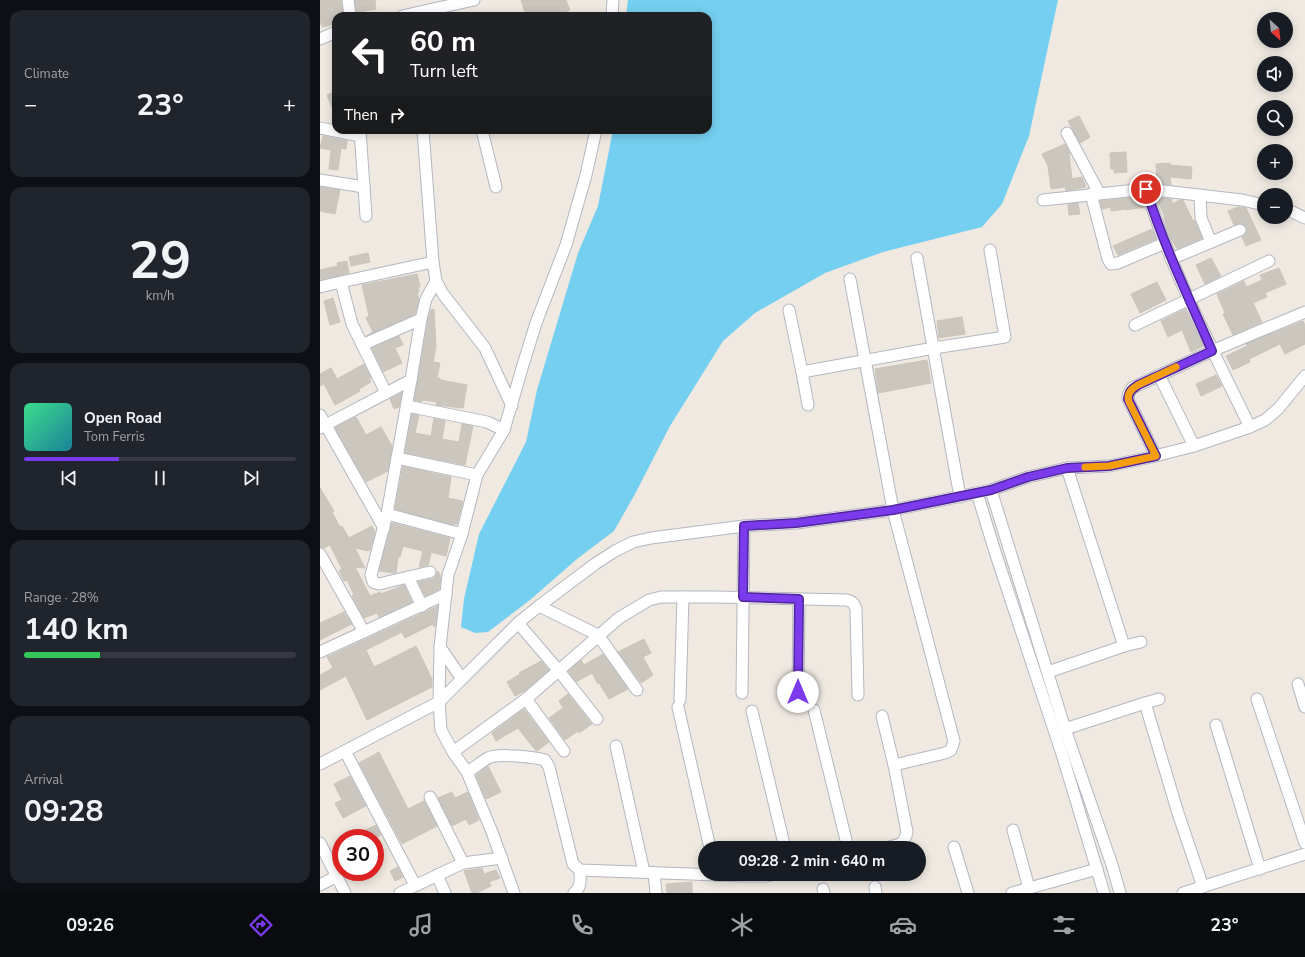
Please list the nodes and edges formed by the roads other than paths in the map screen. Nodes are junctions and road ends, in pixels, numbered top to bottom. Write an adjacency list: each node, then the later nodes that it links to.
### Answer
1 (348, 0): 5 (street)
2 (471, 0): 4 (street)
3 (613, 0): 7 (street)
4 (452, 11): 6 (street)
5 (350, 12)
6 (441, 12)
7 (612, 12)
8 (332, 34): 9 (street)
9 (320, 39)
10 (320, 128): 11 (street)
11 (332, 130)
12 (1067, 133): 21 (street)
13 (360, 134): 18 (street)
14 (423, 134): 35 (street)
15 (483, 134): 19 (street)
16 (595, 134): 56 (street)
17 (320, 180): 18 (street)
18 (364, 187): 26 (street)
19 (496, 187)
20 (1146, 189): 21 (street); 22 (street); 30 (street)
21 (1095, 193): 23 (street); 30 (street)
22 (1200, 195): 24 (street); 29 (street)
23 (1043, 200)
24 (1257, 203)
25 (1293, 213): 27 (street)
26 (366, 216)
27 (1305, 218)
28 (1240, 230): 29 (street)
29 (1210, 242): 33 (street)
30 (1165, 243): 33 (street)
31 (990, 250): 46 (street)
32 (917, 258): 46 (street)
33 (1171, 259): 40 (street)
34 (1269, 261): 40 (street)
35 (433, 262): 37 (street); 38 (street)
36 (850, 278): 48 (street)
37 (436, 281): 43 (street); 56 (street)
38 (341, 282): 39 (street); 45 (street)
39 (320, 287)
40 (1189, 299): 44 (street); 47 (street)
41 (789, 310): 49 (street)
42 (1305, 312): 47 (street)
43 (421, 319): 45 (street); 52 (street)
44 (1135, 325)
45 (362, 345): 53 (street)
46 (934, 348): 48 (street); 68 (street)
47 (1212, 351): 50 (street); 59 (street)
48 (865, 360): 49 (street); 69 (street)
49 (802, 372): 54 (street)
50 (1159, 375): 61 (street); 62 (street)
51 (1305, 376): 59 (street)
52 (412, 380): 53 (street); 55 (street)
53 (386, 393): 58 (street)
54 (808, 405)
55 (406, 406): 60 (street); 63 (street)
56 (512, 406): 60 (street)
57 (320, 415): 58 (street)
58 (323, 427): 72 (street)
59 (1250, 427): 61 (street)
60 (504, 430): 65 (street)
61 (1194, 446): 62 (street)
62 (1156, 456): 64 (street)
63 (397, 458): 65 (street); 70 (street)
64 (1067, 468): 66 (street); 87 (street)
65 (477, 475): 73 (street)
66 (991, 490): 67 (street); 91 (street)
67 (977, 493): 68 (street); 130 (street)
68 (960, 497): 69 (street)
69 (893, 510): 71 (street); 115 (street)
70 (387, 514): 72 (street); 73 (street)
71 (744, 526): 79 (street); 82 (street)
72 (384, 528): 76 (street)
73 (462, 534): 77 (street)
74 (320, 554): 84 (street)
75 (430, 572): 76 (street)
76 (408, 577): 81 (street)
77 (446, 594): 81 (street); 88 (street)
78 (683, 597): 79 (street); 85 (street); 119 (street)
79 (743, 597): 80 (street); 96 (street)
80 (799, 599): 95 (street); 97 (street)
81 (422, 606): 84 (street)
82 (539, 606): 83 (street); 85 (street)
83 (518, 623): 90 (street); 92 (street)
84 (364, 632): 89 (street)
85 (598, 635): 90 (street); 94 (street)
86 (1141, 642): 87 (street)
87 (1124, 646): 91 (street)
88 (440, 647): 92 (street); 101 (street)
89 (320, 652)
90 (559, 671): 98 (street); 107 (street)
91 (1048, 672): 109 (street)
92 (462, 679): 101 (street)
93 (1298, 684): 103 (street)
94 (637, 690)
95 (798, 692)
96 (742, 693)
97 (858, 695)
98 (526, 699): 112 (street); 113 (street)
99 (1159, 699): 102 (street)
100 (1257, 699): 124 (street)
101 (439, 702): 111 (street); 113 (street)
102 (1145, 703): 109 (street); 141 (street)
103 (1305, 708)
104 (814, 710): 121 (street)
105 (752, 711): 120 (street)
106 (882, 716): 115 (street)
107 (597, 719)
108 (1216, 725): 131 (street)
109 (1065, 729): 153 (street)
110 (616, 746): 133 (street)
111 (345, 751): 114 (street); 140 (street)
112 (564, 751)
113 (453, 752): 116 (street)
114 (320, 764)
115 (894, 765): 122 (street)
116 (467, 772): 127 (street); 132 (street)
117 (430, 797): 128 (street)
118 (1013, 830): 142 (street)
119 (708, 841)
120 (783, 841)
121 (846, 841)
122 (904, 841)
123 (320, 843): 129 (street)
124 (1305, 843)
125 (954, 847): 150 (street)
126 (1305, 854): 131 (street)
127 (502, 858): 128 (street); 146 (street)
128 (463, 863): 135 (street)
129 (332, 866)
130 (1097, 869): 142 (street); 152 (street)
131 (1260, 869): 141 (street)
132 (580, 870): 133 (street); 138 (street)
133 (649, 872): 134 (street); 149 (street)
134 (698, 873)
135 (437, 875): 140 (street); 145 (street)
136 (332, 879): 139 (street)
137 (339, 881): 143 (street)
138 (581, 883): 147 (street); 148 (street)
139 (320, 885)
140 (415, 885): 144 (street)
141 (1203, 887): 154 (street)
142 (1030, 888): 151 (street)
143 (345, 893)
144 (400, 893)
145 (446, 893)
146 (514, 893)
147 (574, 893)
148 (587, 893)
149 (656, 893)
150 (968, 893)
151 (1012, 893)
152 (1104, 893)
153 (1120, 893)
154 (1183, 893)

